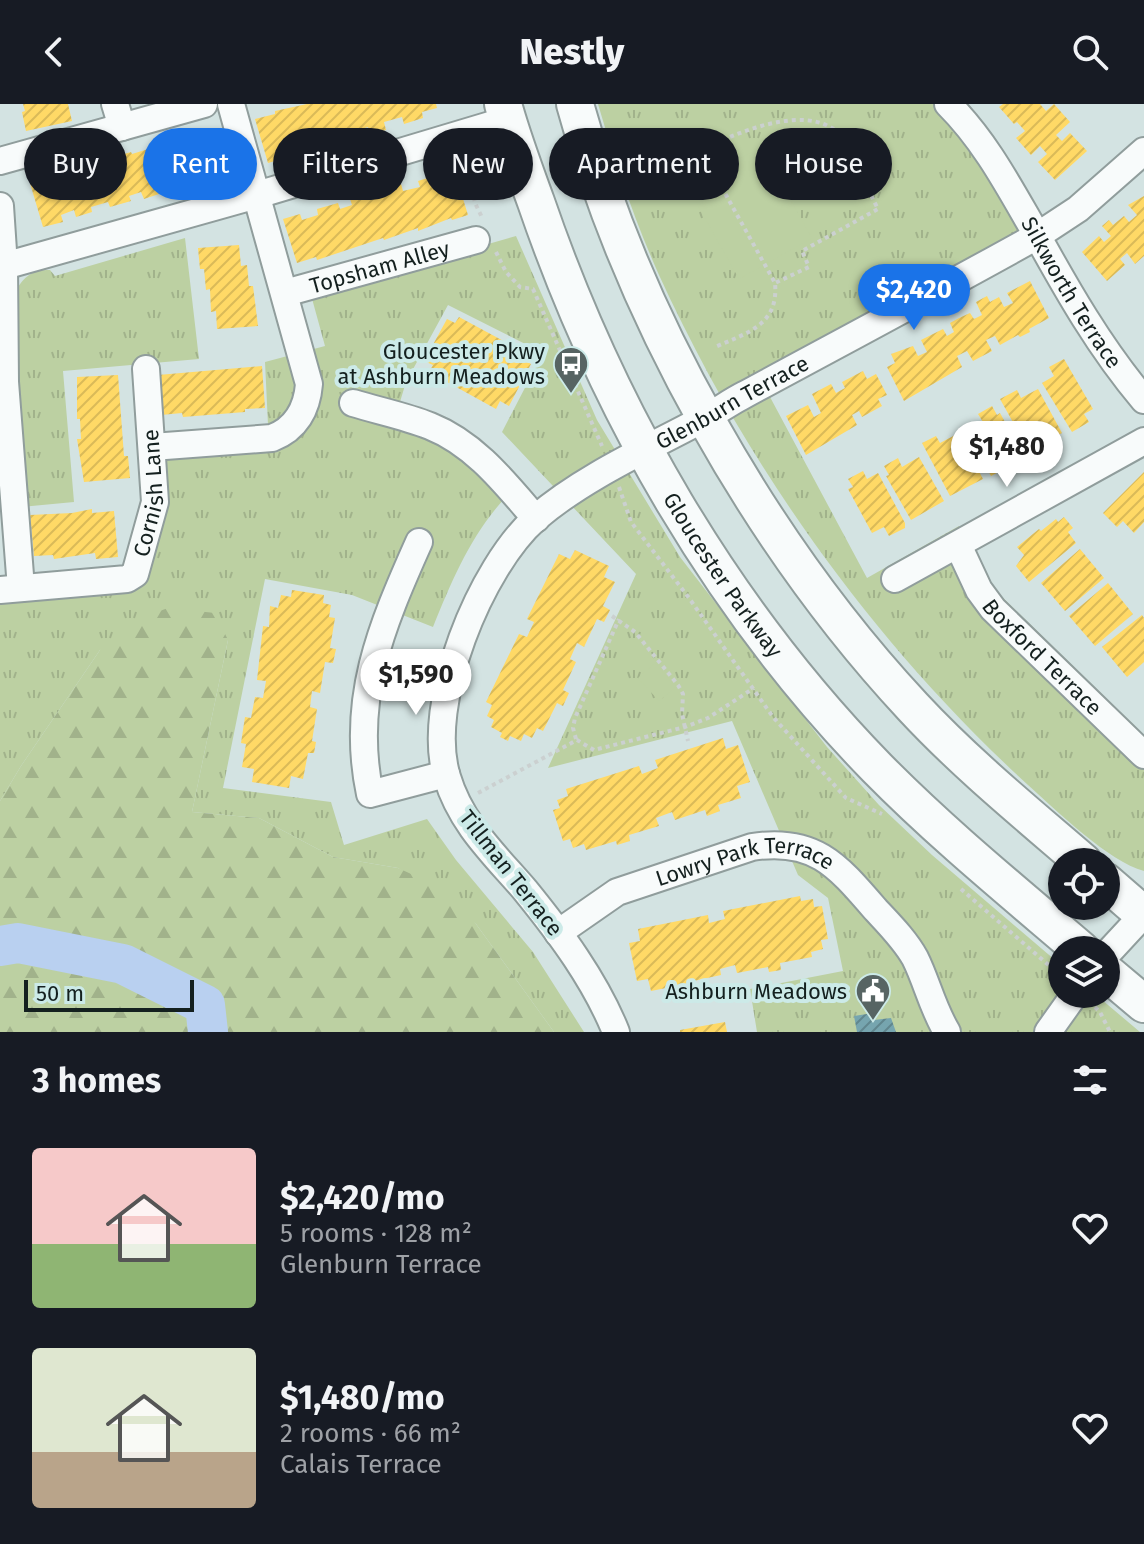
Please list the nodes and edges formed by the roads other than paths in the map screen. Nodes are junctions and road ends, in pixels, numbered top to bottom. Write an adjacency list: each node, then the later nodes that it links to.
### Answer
1 (204, 104): 6 (street)
2 (231, 104): 7 (street)
3 (575, 104): 20 (main road)
4 (948, 104): 13 (street, Silkworth Terrace)
5 (505, 112): 10 (street); 23 (main road, Gloucester Parkway)
6 (118, 116): 9 (street)
7 (238, 128)
8 (1144, 151): 13 (street, Glenburn Terrace)
9 (0, 161)
10 (257, 195): 16 (street)
11 (239, 200): 15 (street)
12 (0, 206): 15 (street)
13 (1037, 236): 18 (street, Silkworth Terrace); 20 (street, Glenburn Terrace)
14 (476, 240): 16 (street, Topsham Alley)
15 (4, 266): 28 (street)
16 (285, 293): 22 (street)
17 (146, 369): 22 (street, Cornish Lane)
18 (1144, 400)
19 (353, 403): 24 (street)
20 (705, 418): 23 (street, Glenburn Terrace); 31 (main road)
21 (1144, 441): 26 (street)
22 (152, 447): 28 (street, Cornish Lane)
23 (643, 449): 24 (street, Tillman Terrace); 35 (main road, Gloucester Parkway)
24 (536, 519): 30 (street, Tillman Terrace)
25 (419, 542): 30 (street)
26 (958, 545): 27 (street); 29 (street, Boxford Terrace)
27 (895, 579)
28 (10, 589)
29 (1144, 755)
30 (446, 774): 34 (street, Tillman Terrace)
31 (1067, 848)
32 (1120, 894): 33 (main road)
33 (1144, 915): 36 (street)
34 (558, 933): 40 (street, Tillman Terrace); 41 (street, Lowry Park Terrace)
35 (1065, 936)
36 (1120, 940)
37 (1120, 998): 38 (main road)
38 (1144, 1004)
39 (1072, 1008): 42 (street)
40 (616, 1032)
41 (947, 1032)
42 (1048, 1032)

